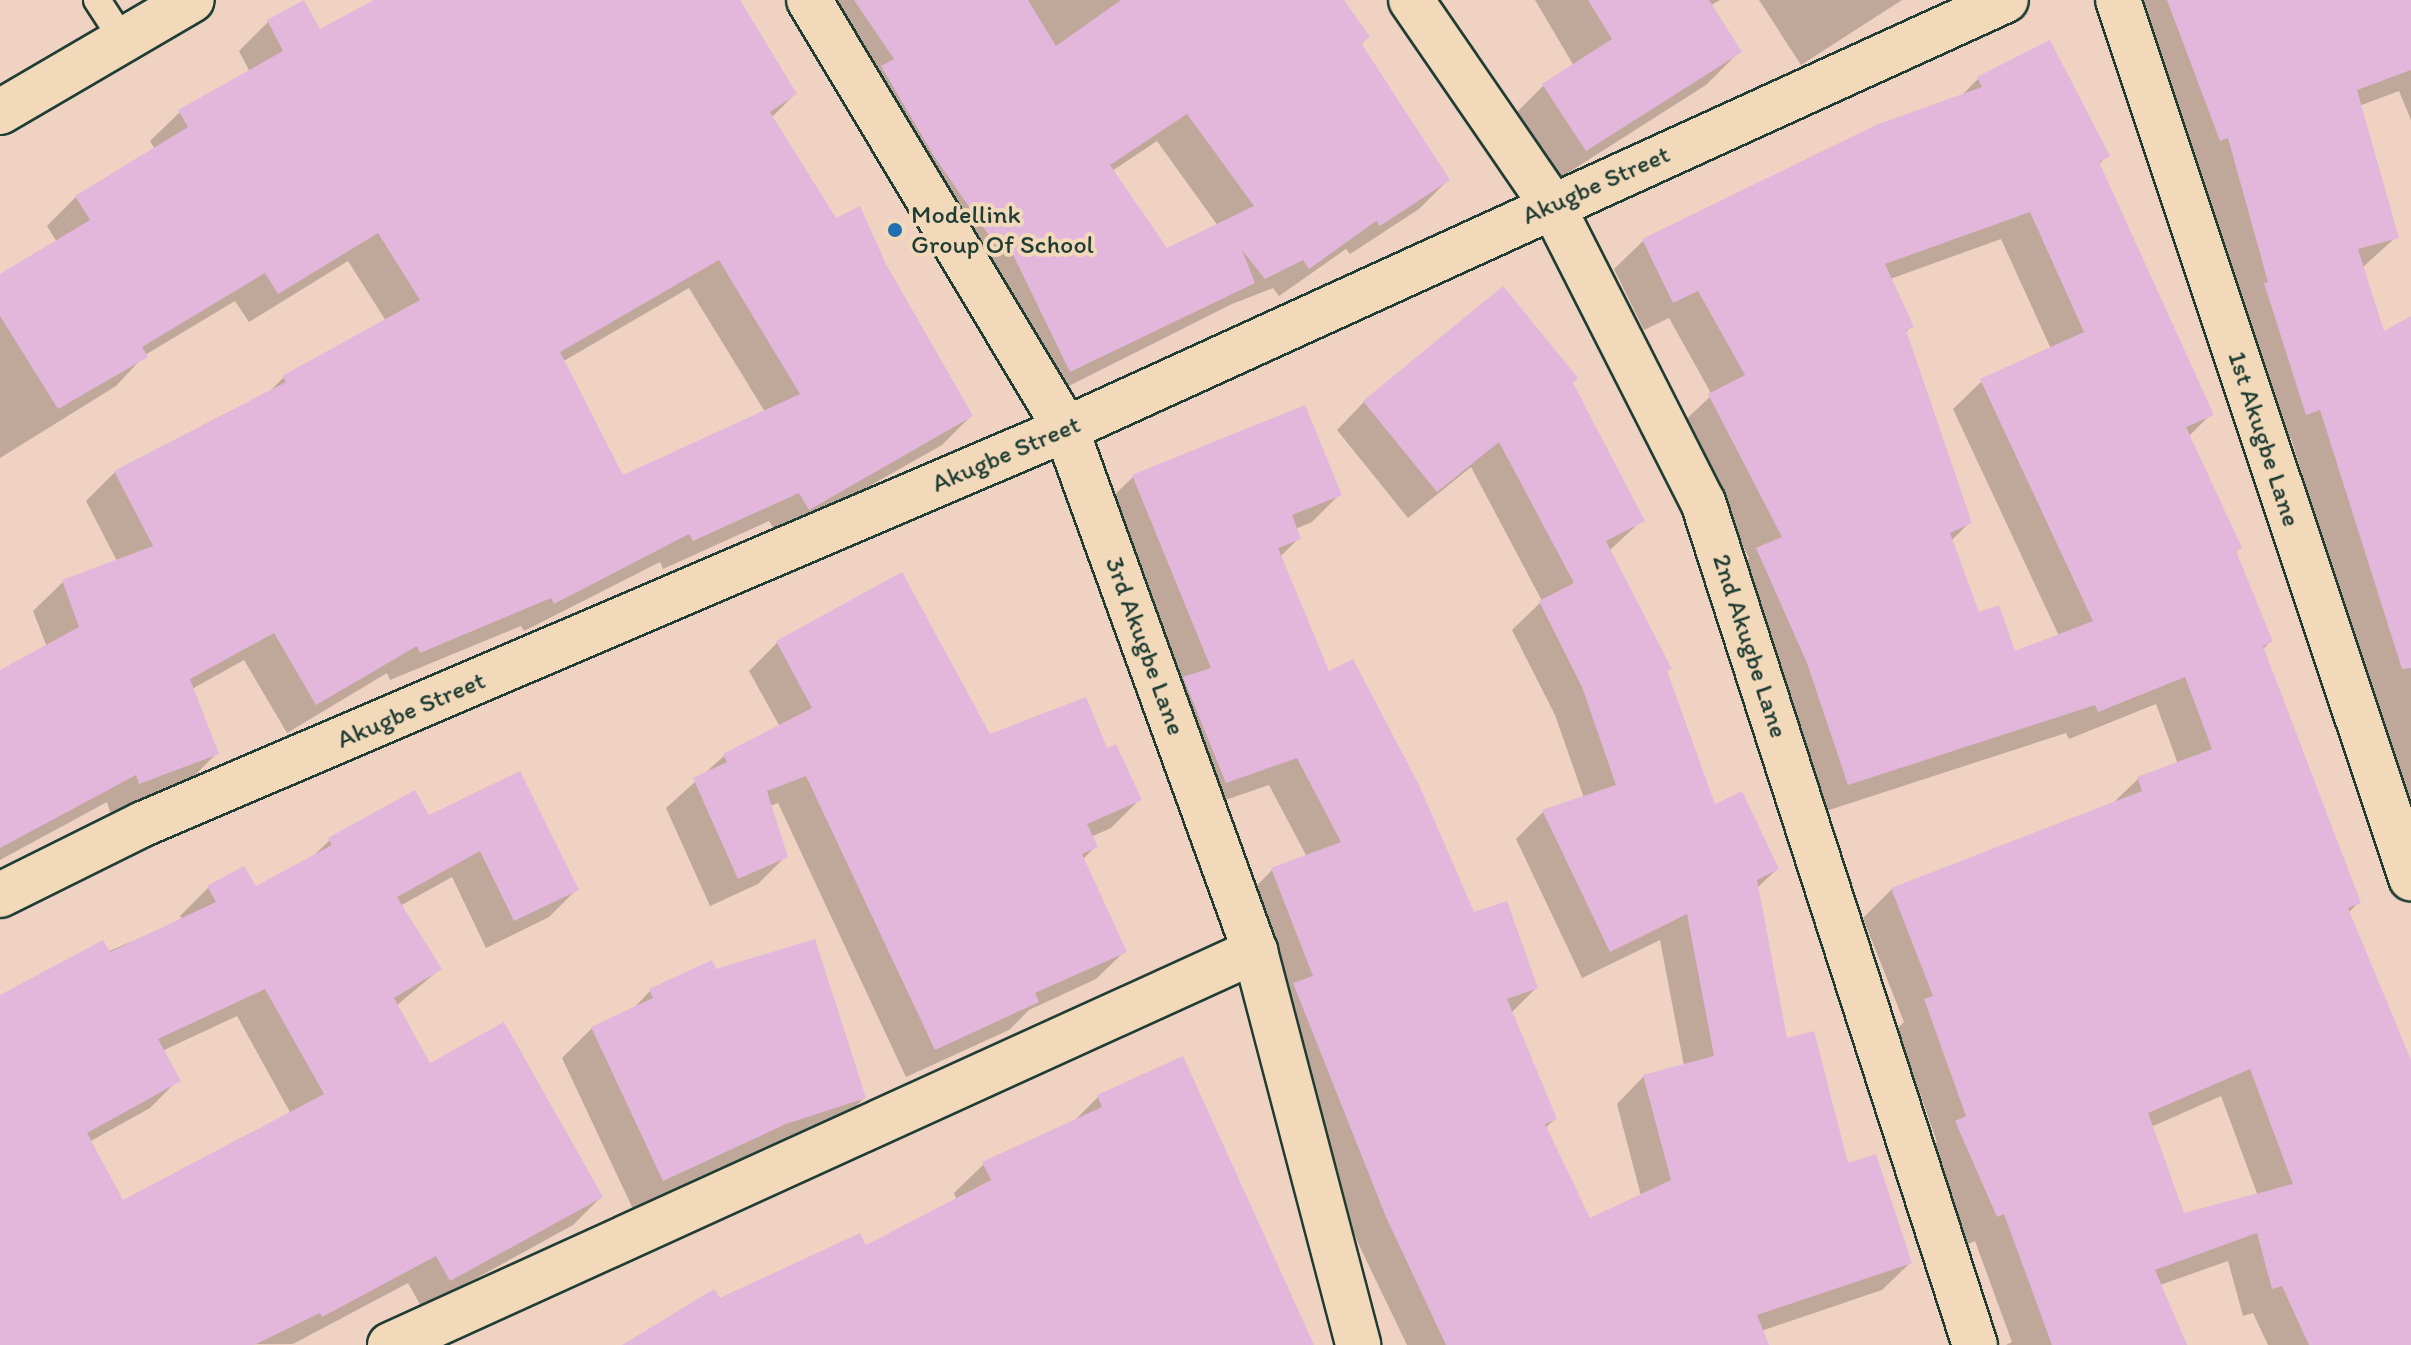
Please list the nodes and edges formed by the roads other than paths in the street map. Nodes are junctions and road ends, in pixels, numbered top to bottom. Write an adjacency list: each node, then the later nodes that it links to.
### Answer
1 (97, 0): 7 (lane)
2 (192, 0): 7 (street)
3 (809, 0): 10 (street, 3rd Akugbe Lane)
4 (1411, 0): 9 (street, 2nd Akugbe Lane)
5 (2006, 0): 9 (street, Akugbe Street)
6 (2118, 0): 11 (street, 1st Akugbe Lane)
7 (123, 40): 8 (street)
8 (0, 112)
9 (1552, 205): 10 (street, Akugbe Street); 16 (street, 2nd Akugbe Lane)
10 (1066, 429): 12 (street, Akugbe Street); 13 (street, 3rd Akugbe Lane)
11 (2411, 878)
12 (0, 895)
13 (1255, 951): 14 (street); 15 (street, 3rd Akugbe Lane)
14 (416, 1340)
15 (1358, 1345)
16 (1975, 1345)

